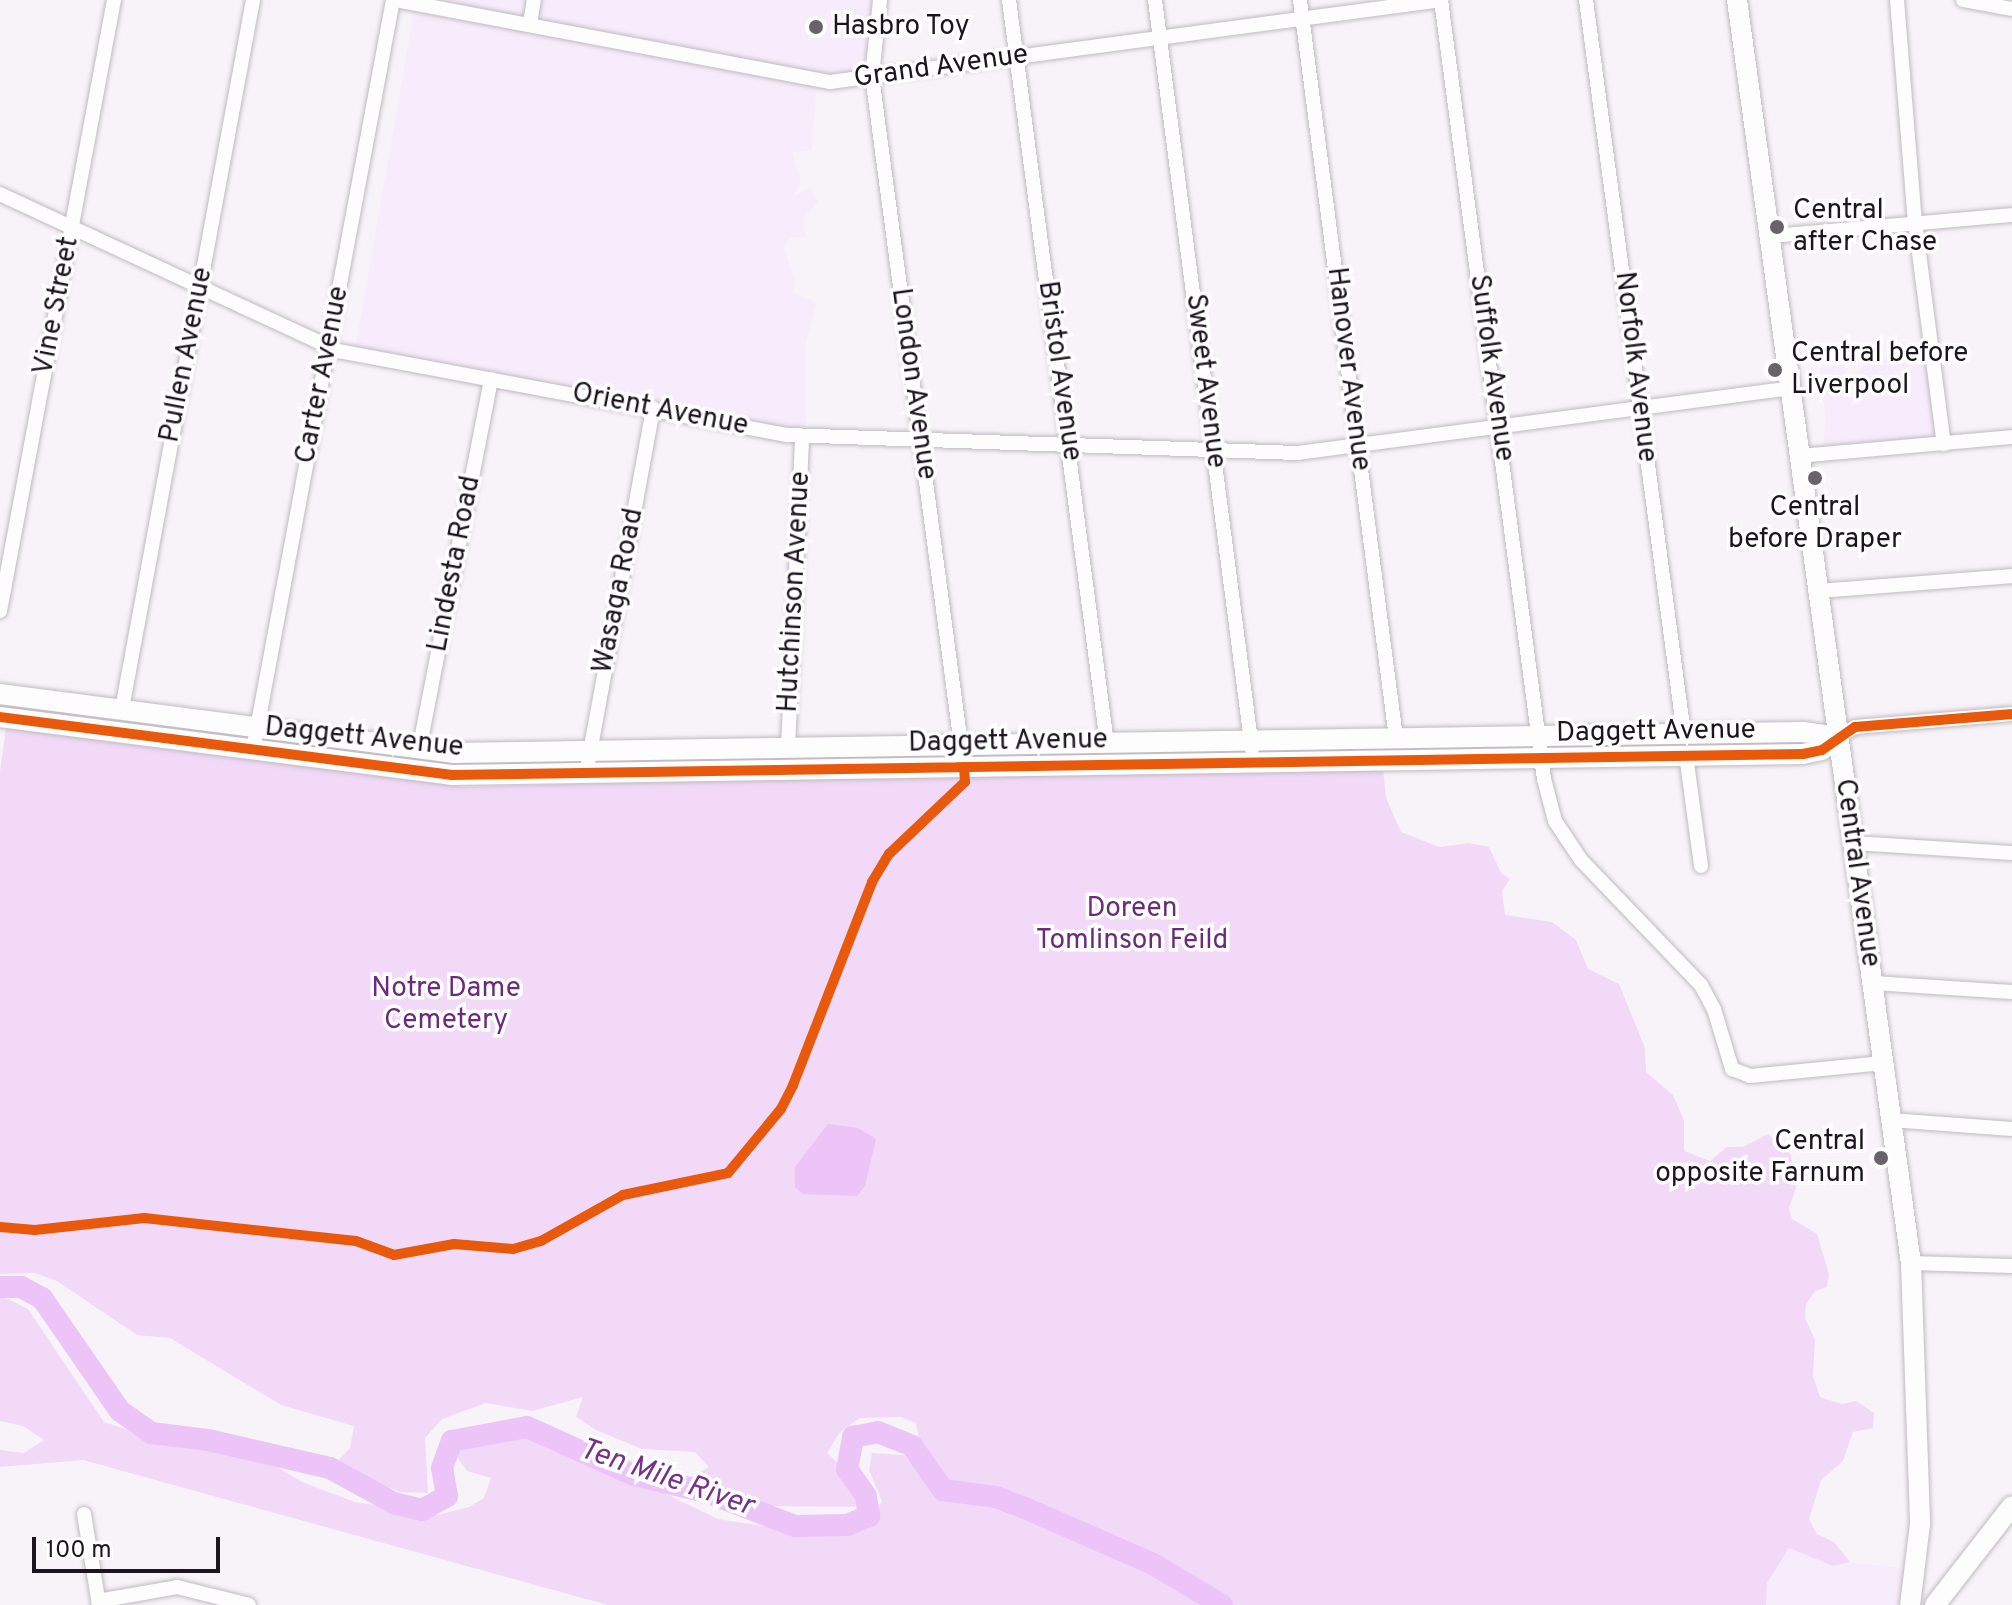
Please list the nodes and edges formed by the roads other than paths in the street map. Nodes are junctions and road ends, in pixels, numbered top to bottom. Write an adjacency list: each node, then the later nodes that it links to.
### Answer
1 (114, 0): 23 (street, Vine Street)
2 (253, 0): 25 (street, Pullen Avenue)
3 (395, 0): 16 (street, Grand Avenue); 26 (street, Carter Avenue)
4 (534, 0): 16 (street)
5 (880, 0): 19 (street, London Avenue)
6 (1009, 0): 18 (street, Bristol Avenue)
7 (1155, 0): 17 (street, Sweet Avenue)
8 (1300, 0): 15 (street, Hanover Avenue)
9 (1442, 0): 15 (street, Grand Avenue); 31 (street, Suffolk Avenue)
10 (1586, 0): 29 (street, Norfolk Avenue)
11 (1737, 0): 24 (street, Central Avenue)
12 (1897, 0): 22 (street)
13 (1963, 0): 14 (street)
14 (2012, 9)
15 (1302, 18): 17 (street, Grand Avenue); 37 (street, Hanover Avenue)
16 (530, 24): 19 (street, Grand Avenue)
17 (1160, 38): 18 (street, Grand Avenue); 38 (street, Sweet Avenue)
18 (1016, 57): 19 (street, Grand Avenue); 36 (street, Bristol Avenue)
19 (872, 76): 34 (street, London Avenue)
20 (0, 194): 23 (street, Orient Avenue)
21 (2012, 215): 22 (street)
22 (1915, 222): 24 (street); 35 (street)
23 (72, 227): 25 (street, Orient Avenue); 42 (street, Vine Street)
24 (1772, 236): 28 (street, Central Avenue)
25 (200, 287): 26 (street, Orient Avenue); 44 (street, Pullen Avenue)
26 (328, 347): 27 (street, Orient Avenue); 47 (street, Carter Avenue)
27 (491, 379): 30 (street, Orient Avenue); 57 (street, Lindesta Road)
28 (1790, 388): 29 (street, Orient Avenue); 39 (street, Central Avenue)
29 (1640, 407): 31 (street, Orient Avenue); 54 (street, Norfolk Avenue)
30 (653, 408): 32 (street, Orient Avenue); 58 (street, Wasaga Road)
31 (1499, 427): 37 (street, Orient Avenue); 48 (street, Suffolk Avenue)
32 (802, 436): 34 (street, Orient Avenue); 55 (street, Hutchinson Avenue)
33 (2012, 437): 35 (street)
34 (921, 440): 36 (street, Orient Avenue); 53 (street, London Avenue)
35 (1944, 444): 39 (street)
36 (1069, 445): 38 (street, Orient Avenue); 52 (street, Bristol Avenue)
37 (1358, 447): 38 (street, Orient Avenue); 50 (street, Hanover Avenue)
38 (1214, 451): 51 (street, Sweet Avenue)
39 (1799, 456): 41 (street, Central Avenue)
40 (2012, 576): 41 (street)
41 (1819, 591): 49 (street, Central Avenue)
42 (0, 611)
43 (0, 694): 44 (street, Daggett Avenue)
44 (122, 709): 47 (street, Daggett Avenue)
45 (2012, 714): 49 (street, Daggett Avenue)
46 (0, 717): 56 (street, Daggett Avenue)
47 (257, 729): 56 (street, Carter Avenue); 57 (street, Daggett Avenue)
48 (1540, 736): 50 (street, Daggett Avenue); 54 (street, Daggett Avenue); 59 (street, Suffolk Avenue)
49 (1838, 737): 54 (street, Daggett Avenue); 63 (street, Central Avenue)
50 (1396, 738): 51 (street, Daggett Avenue)
51 (1251, 739): 52 (street, Daggett Avenue); 60 (street, Sweet Avenue)
52 (1107, 743): 53 (street, Daggett Avenue)
53 (961, 744): 55 (street, Daggett Avenue); 61 (street, London Avenue)
54 (1685, 744): 59 (street, Daggett Avenue); 65 (street, Norfolk Avenue)
55 (788, 748): 58 (street, Daggett Avenue)
56 (253, 750): 62 (street, Daggett Avenue)
57 (419, 750): 58 (street, Daggett Avenue)
58 (590, 752): 62 (street, Wasaga Road)
59 (1543, 758): 60 (street, Daggett Avenue); 68 (street, Suffolk Avenue)
60 (1253, 762): 61 (street, Daggett Avenue)
61 (964, 767): 62 (street, Daggett Avenue)
62 (586, 774)
63 (1853, 843): 64 (street); 66 (street, Central Avenue)
64 (2012, 853)
65 (1701, 866)
66 (1873, 983): 67 (street); 68 (street, Central Avenue)
67 (2012, 992)
68 (1883, 1063): 69 (street, Central Avenue)
69 (1891, 1120): 70 (street); 71 (street, Central Avenue)
70 (2012, 1129)
71 (1911, 1263): 72 (street); 77 (street, Central Avenue)
72 (2012, 1266)
73 (2012, 1506): 78 (street)
74 (84, 1514): 75 (street)
75 (99, 1603): 76 (street)
76 (249, 1605)
77 (1910, 1605)
78 (1935, 1605)

